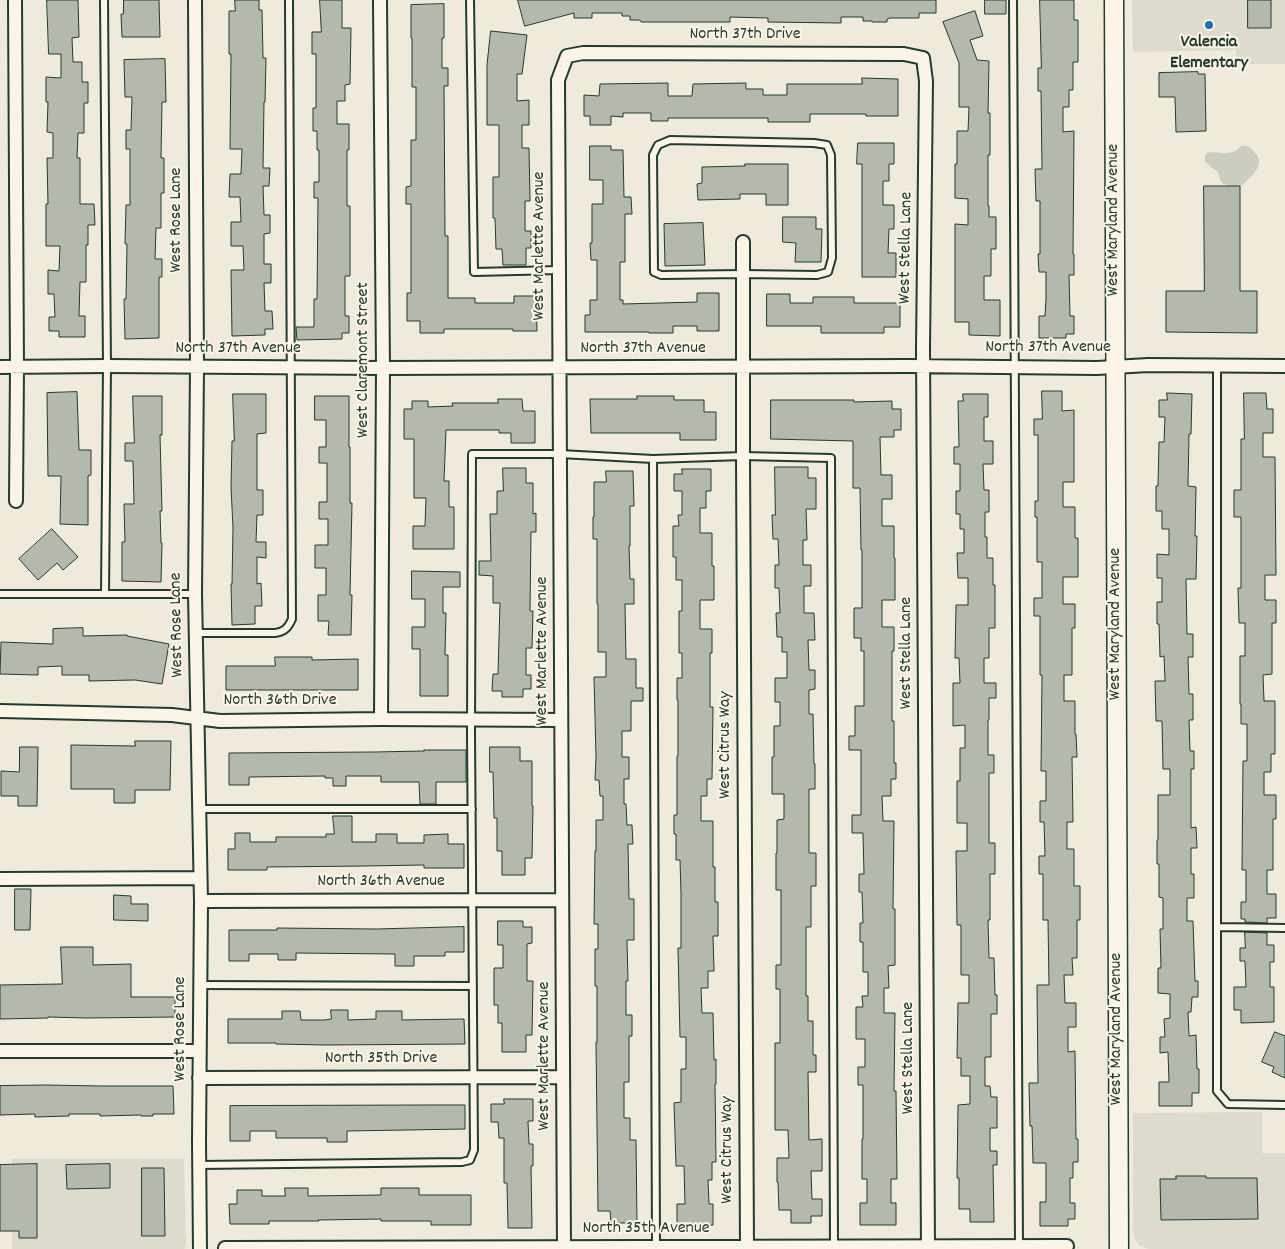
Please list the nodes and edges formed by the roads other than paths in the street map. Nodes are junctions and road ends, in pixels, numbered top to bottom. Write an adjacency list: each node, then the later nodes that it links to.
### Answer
1 (15, 0): 20 (street)
2 (104, 0): 14 (lane)
3 (195, 0): 21 (street, West Rose Lane)
4 (289, 0): 22 (lane)
5 (380, 0): 26 (street, West Claremont Street)
6 (470, 0): 12 (lane)
7 (1013, 0): 16 (lane)
8 (1114, 0): 25 (street, West Maryland Avenue)
9 (567, 56): 10 (street, North 37th Drive); 12 (street, West Marlette Avenue)
10 (923, 58): 15 (street, West Stella Lane)
11 (743, 242): 13 (street, West Citrus Way)
12 (559, 270): 23 (street, West Marlette Avenue)
13 (743, 274): 13 (lane); 24 (street, West Citrus Way)
14 (107, 366): 20 (street, North 37th Avenue); 21 (street, North 37th Avenue); 32 (lane)
15 (924, 366): 16 (street, North 37th Avenue); 24 (street, North 37th Avenue); 65 (street, West Stella Lane)
16 (1015, 366): 25 (street, North 37th Avenue); 58 (lane)
17 (1217, 366): 18 (street, North 37th Avenue); 25 (street, North 37th Avenue); 47 (lane)
18 (1285, 366)
19 (0, 367): 20 (street, North 37th Avenue)
20 (17, 367): 30 (street)
21 (197, 367): 22 (street, North 37th Avenue); 33 (street, West Rose Lane)
22 (290, 367): 26 (street, North 37th Avenue); 34 (lane)
23 (559, 367): 24 (street, North 37th Avenue); 26 (street, North 37th Avenue); 27 (street, West Marlette Avenue)
24 (743, 367): 28 (street, West Citrus Way)
25 (1116, 367): 67 (street, West Maryland Avenue)
26 (383, 368): 37 (street, West Claremont Street)
27 (560, 454): 29 (lane); 38 (lane); 39 (street, West Marlette Avenue)
28 (743, 456): 29 (lane); 62 (street, West Citrus Way); 63 (lane)
29 (653, 459): 61 (lane)
30 (16, 500)
31 (0, 594): 32 (lane)
32 (105, 594): 33 (lane)
33 (195, 594): 34 (street, West Rose Lane)
34 (196, 633): 36 (street, West Rose Lane)
35 (0, 711): 36 (street, North 36th Drive)
36 (197, 718): 37 (street, North 36th Drive); 41 (street, West Rose Lane)
37 (381, 719): 38 (street, North 36th Drive)
38 (471, 720): 39 (street, North 36th Drive); 40 (lane)
39 (561, 720): 45 (street, West Marlette Avenue)
40 (472, 808): 41 (lane); 44 (lane)
41 (198, 809): 42 (street, West Rose Lane)
42 (200, 878): 43 (street); 46 (street, West Rose Lane)
43 (0, 879)
44 (472, 900): 45 (street, North 36th Avenue); 46 (street, North 36th Avenue); 50 (lane)
45 (562, 900): 54 (street, West Marlette Avenue)
46 (201, 901): 49 (street, West Rose Lane)
47 (1218, 927): 48 (lane); 56 (lane)
48 (1285, 928)
49 (199, 985): 50 (lane); 52 (street, West Rose Lane)
50 (473, 986): 53 (lane)
51 (0, 1051): 52 (street)
52 (199, 1051): 55 (street, West Rose Lane)
53 (473, 1077): 54 (street, North 35th Drive); 55 (street, North 35th Drive); 57 (lane)
54 (563, 1077): 60 (street, West Marlette Avenue)
55 (199, 1078): 57 (street, West Rose Lane)
56 (1285, 1105)
57 (199, 1165): 66 (street, West Rose Lane)
58 (1019, 1246): 59 (street, North 35th Avenue); 65 (street, North 35th Avenue)
59 (1067, 1246)
60 (564, 1247): 61 (street, North 35th Avenue); 64 (street, North 35th Avenue)
61 (656, 1247): 62 (street, North 35th Avenue)
62 (747, 1247): 63 (street, North 35th Avenue)
63 (834, 1247): 65 (street, North 35th Avenue)
64 (224, 1248)
65 (928, 1248)
66 (200, 1249)
67 (1119, 1249)

